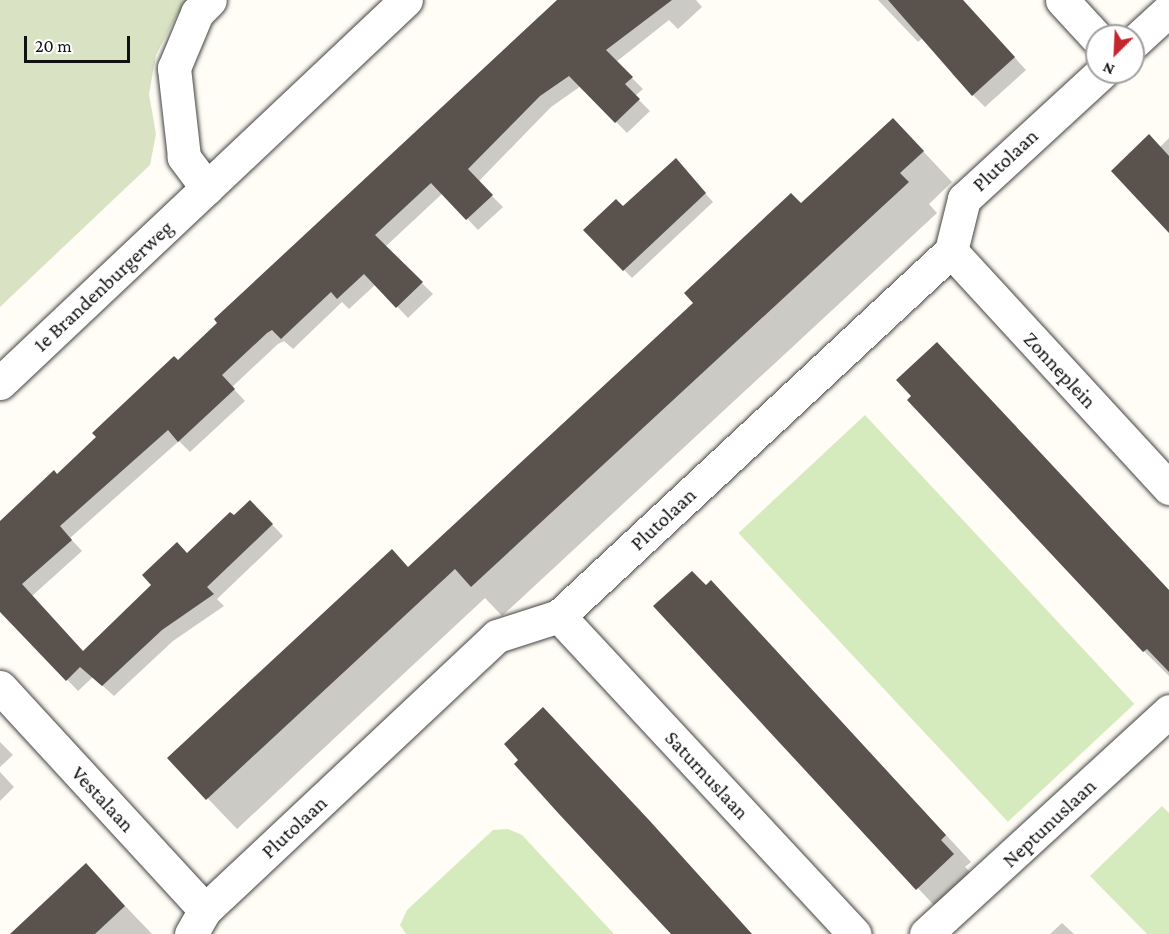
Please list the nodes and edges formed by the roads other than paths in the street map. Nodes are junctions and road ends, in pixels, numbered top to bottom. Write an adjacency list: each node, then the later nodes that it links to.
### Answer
1 (210, 0): 8 (street)
2 (406, 0): 8 (street, 1e Brandenburgerweg)
3 (1062, 0): 5 (street)
4 (1169, 10): 6 (street)
5 (1085, 25)
6 (1145, 32)
7 (1089, 84): 9 (street, Plutolaan)
8 (207, 188): 10 (street, 1e Brandenburgerweg)
9 (951, 251): 11 (street, Zonneplein); 12 (street, Plutolaan)
10 (0, 383)
11 (1169, 488)
12 (559, 616): 15 (street, Plutolaan); 16 (street, Saturnuslaan)
13 (0, 687): 15 (street, Vestalaan)
14 (1169, 711): 17 (street, Neptunuslaan)
15 (198, 922)
16 (855, 934)
17 (926, 934)

